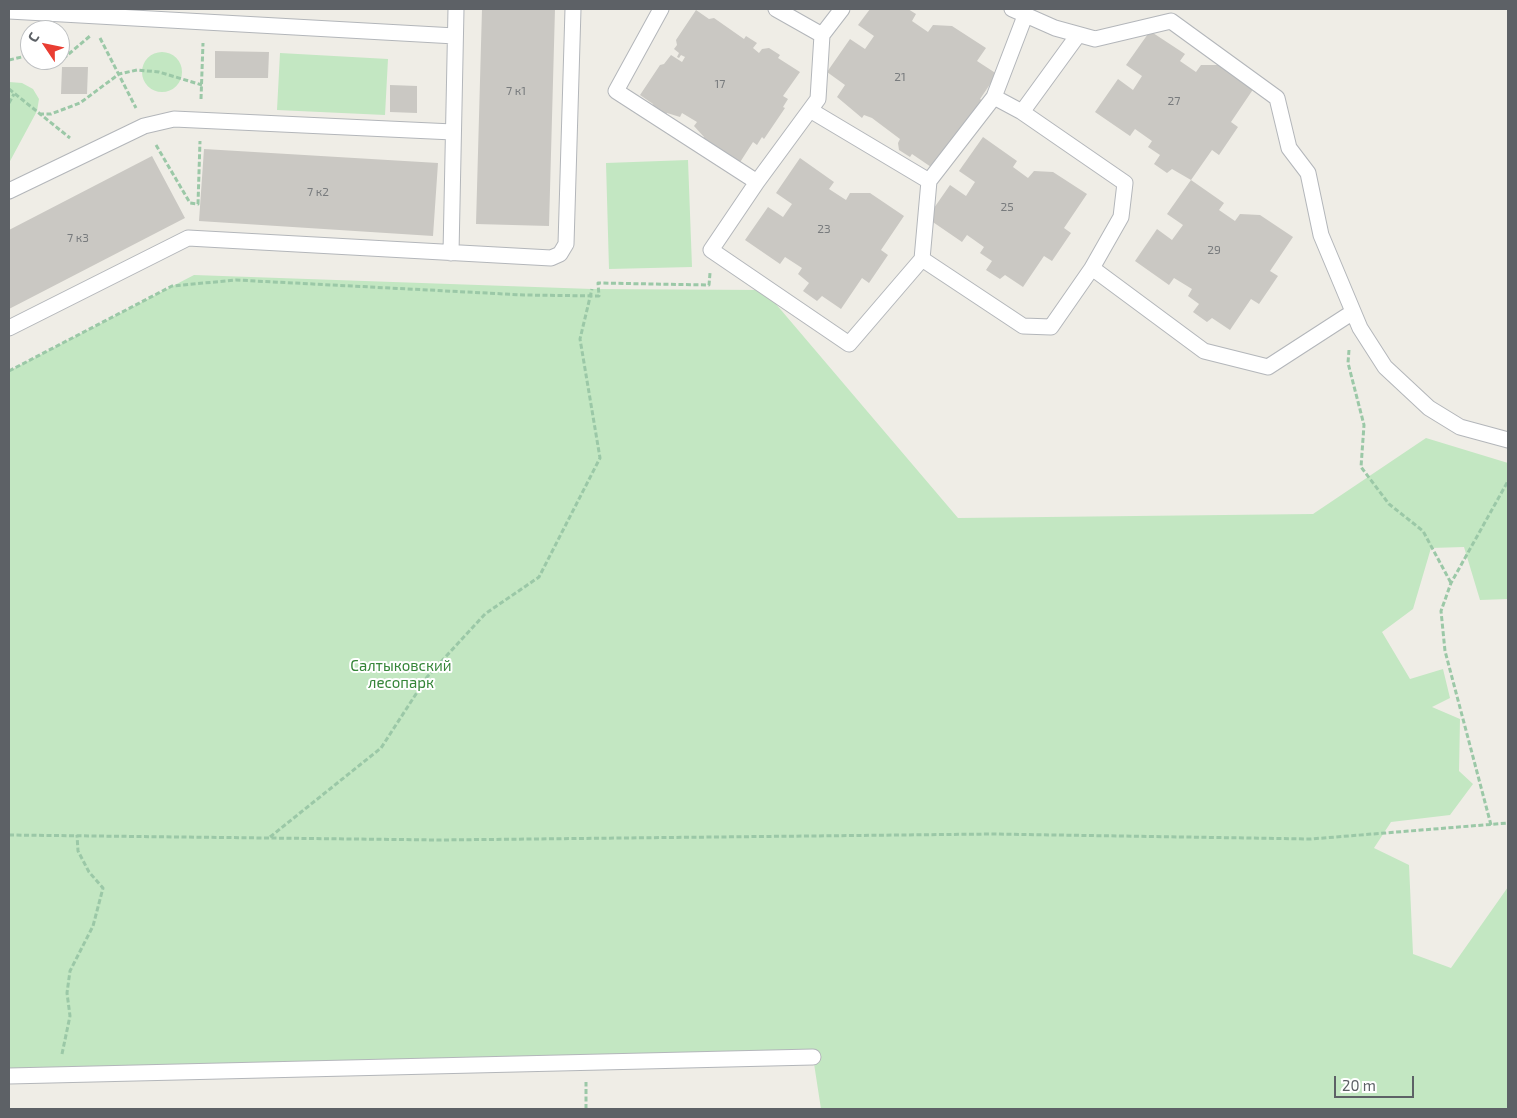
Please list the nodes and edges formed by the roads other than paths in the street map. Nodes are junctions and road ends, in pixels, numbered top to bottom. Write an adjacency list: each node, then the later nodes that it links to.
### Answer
1 (456, 9): 10 (lane)
2 (573, 9): 18 (lane)
3 (661, 9): 16 (lane)
4 (776, 9): 8 (lane)
5 (842, 9): 8 (lane)
6 (9, 12): 10 (lane)
7 (1019, 12): 9 (lane); 11 (lane)
8 (822, 35): 12 (lane)
9 (1078, 35): 13 (lane); 21 (lane)
10 (455, 36): 14 (lane)
11 (994, 97): 13 (lane); 15 (lane)
12 (810, 110): 15 (lane); 16 (lane)
13 (1022, 112): 20 (lane)
14 (453, 132): 17 (lane); 18 (lane)
15 (929, 181): 19 (lane)
16 (757, 182): 19 (lane)
17 (9, 191)
18 (451, 253): 22 (lane)
19 (922, 259): 20 (lane)
20 (1092, 268): 21 (lane)
21 (1353, 312): 23 (lane)
22 (9, 328)
23 (1508, 440)
24 (813, 1057): 25 (lane)
25 (9, 1076)

